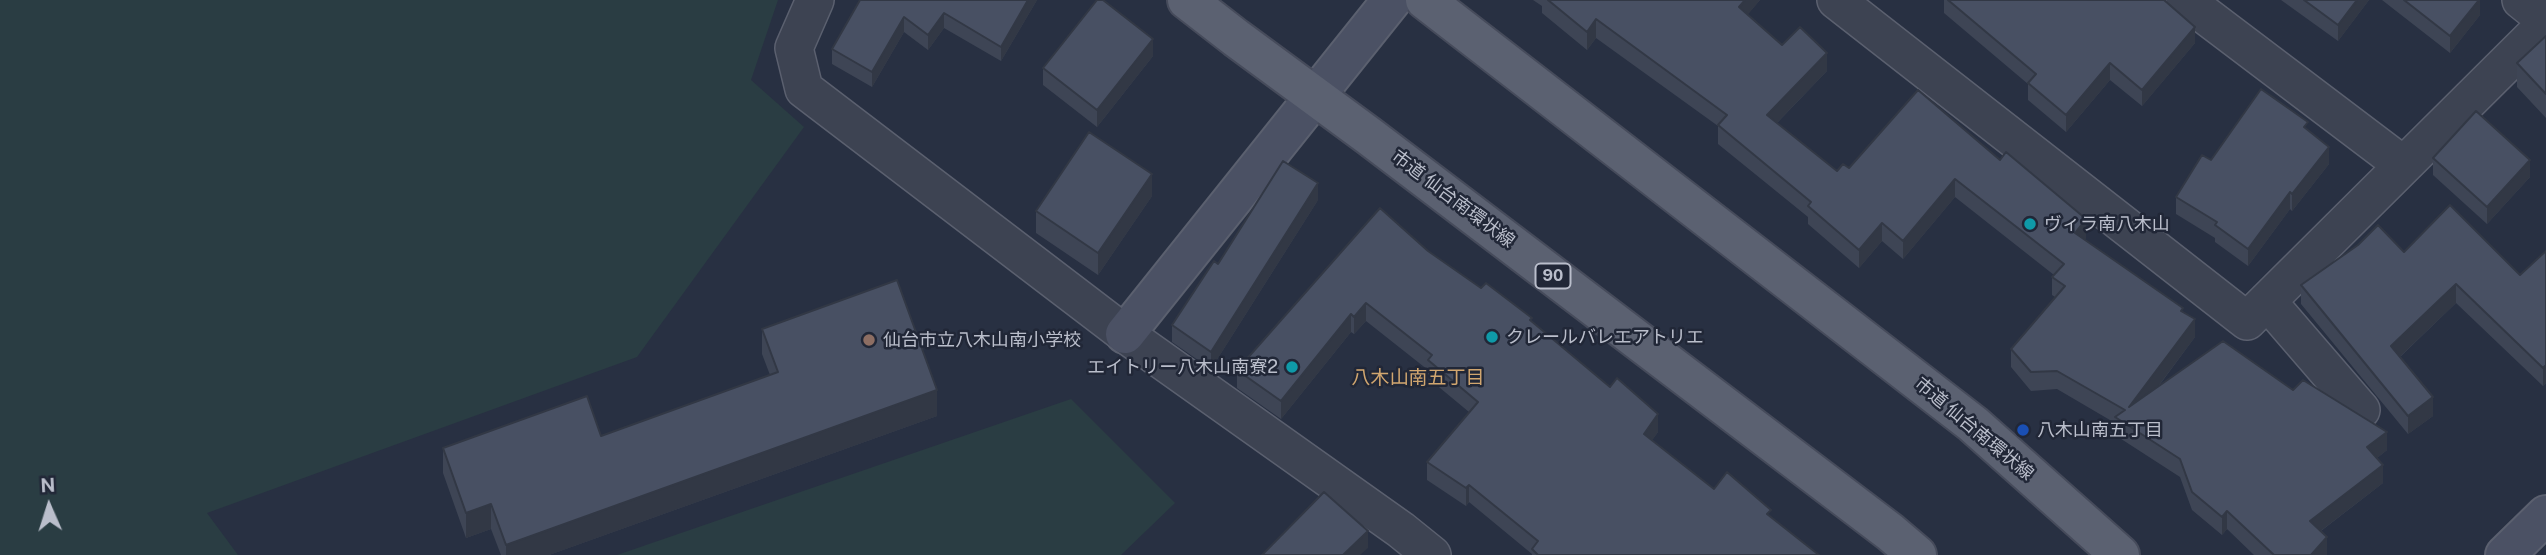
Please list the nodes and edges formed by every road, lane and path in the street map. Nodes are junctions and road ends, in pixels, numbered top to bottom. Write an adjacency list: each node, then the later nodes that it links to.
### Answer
1 (815, 0): 12 (street)
2 (1187, 0): 9 (main road, 市道 仙台南環状線 / 90)
3 (1392, 0): 9 (street)
4 (1425, 0): 17 (main road, 市道 仙台南環状線)
5 (1836, 0): 11 (street)
6 (2185, 0): 10 (street)
7 (2521, 0): 8 (street)
8 (2546, 22): 10 (street)
9 (1315, 96): 12 (street); 16 (main road, 市道 仙台南環状線 / 90)
10 (2403, 165): 11 (street)
11 (2267, 301): 13 (street)
12 (1125, 334): 15 (street)
13 (2361, 410)
14 (2546, 515): 18 (street)
15 (1432, 555)
16 (1917, 555)
17 (2120, 555)
18 (2505, 555)

